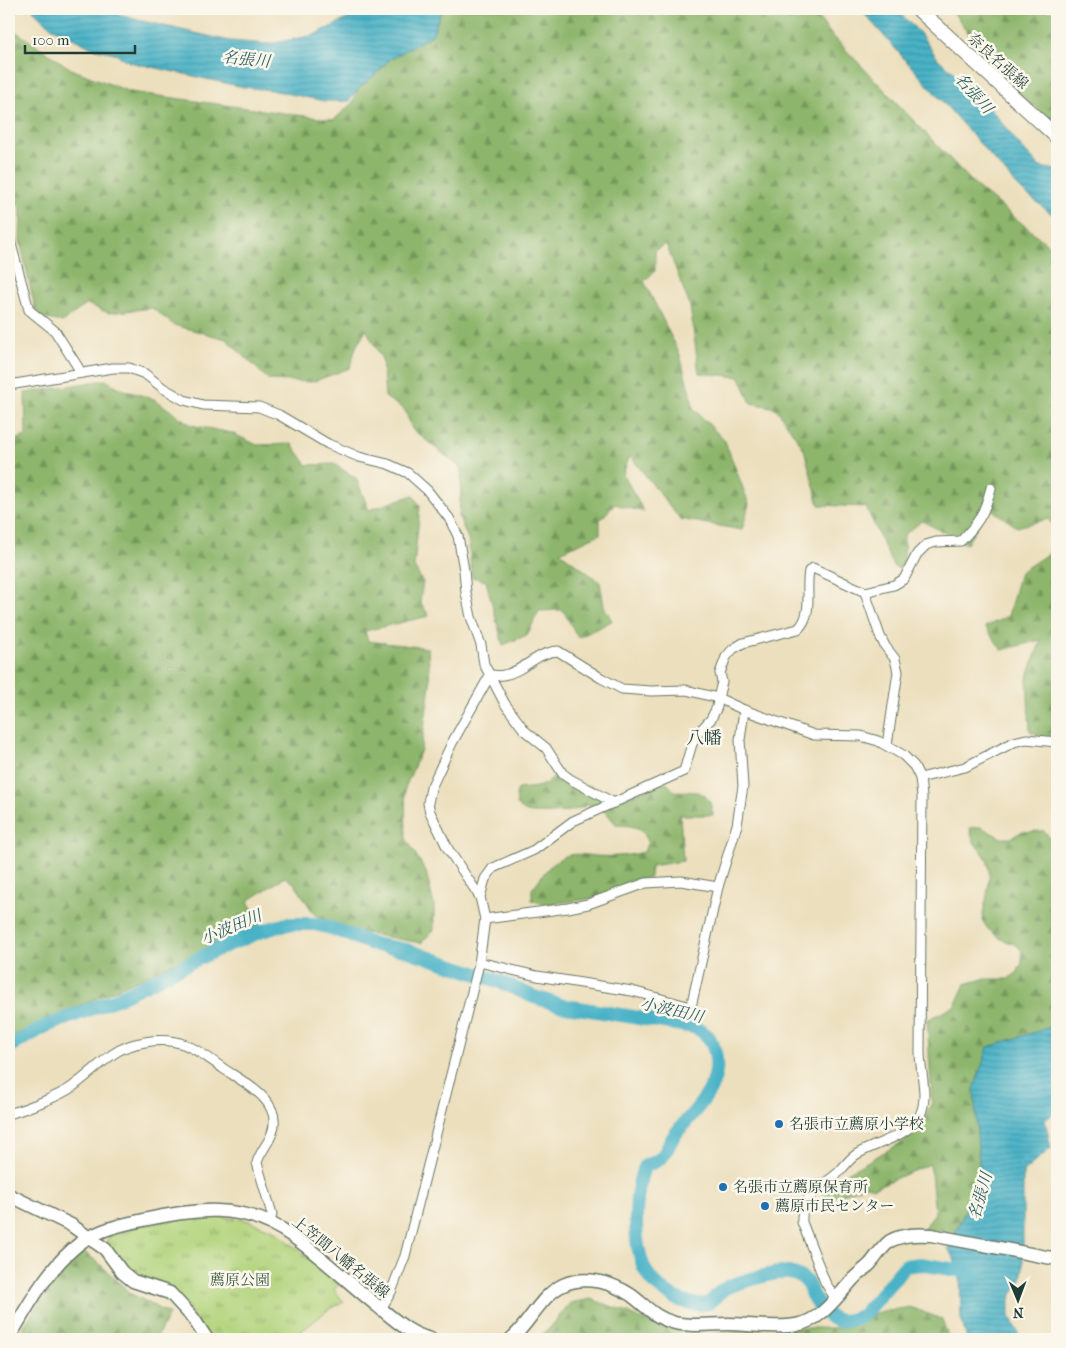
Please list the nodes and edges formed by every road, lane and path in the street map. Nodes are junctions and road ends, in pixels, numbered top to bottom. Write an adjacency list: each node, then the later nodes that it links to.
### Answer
1 (918, 9): 2 (main road, 奈良名張線)
2 (1057, 137)
3 (9, 237): 4 (street)
4 (81, 372): 5 (street); 8 (street)
5 (9, 385)
6 (991, 488): 7 (street)
7 (865, 592): 9 (street); 12 (street)
8 (490, 674): 9 (street); 14 (street); 16 (street)
9 (718, 698): 10 (street); 14 (street)
10 (744, 710): 12 (street); 15 (street)
11 (1057, 742): 13 (street)
12 (887, 745): 13 (street)
13 (920, 778): 24 (street)
14 (614, 804): 16 (street)
15 (718, 887): 17 (street); 18 (street)
16 (480, 897): 17 (street)
17 (485, 920): 18 (street)
18 (479, 963): 25 (street)
19 (9, 1114): 21 (street)
20 (9, 1195): 22 (main road)
21 (270, 1223): 22 (main road, 上笠間八幡名張線); 25 (main road, 上笠間八幡名張線)
22 (89, 1237): 26 (main road, 上笠間八幡名張線); 27 (main road)
23 (1057, 1259): 24 (main road)
24 (834, 1302): 29 (main road)
25 (381, 1309): 28 (main road, 上笠間八幡名張線)
26 (9, 1338)
27 (208, 1339)
28 (431, 1339)
29 (511, 1339)

